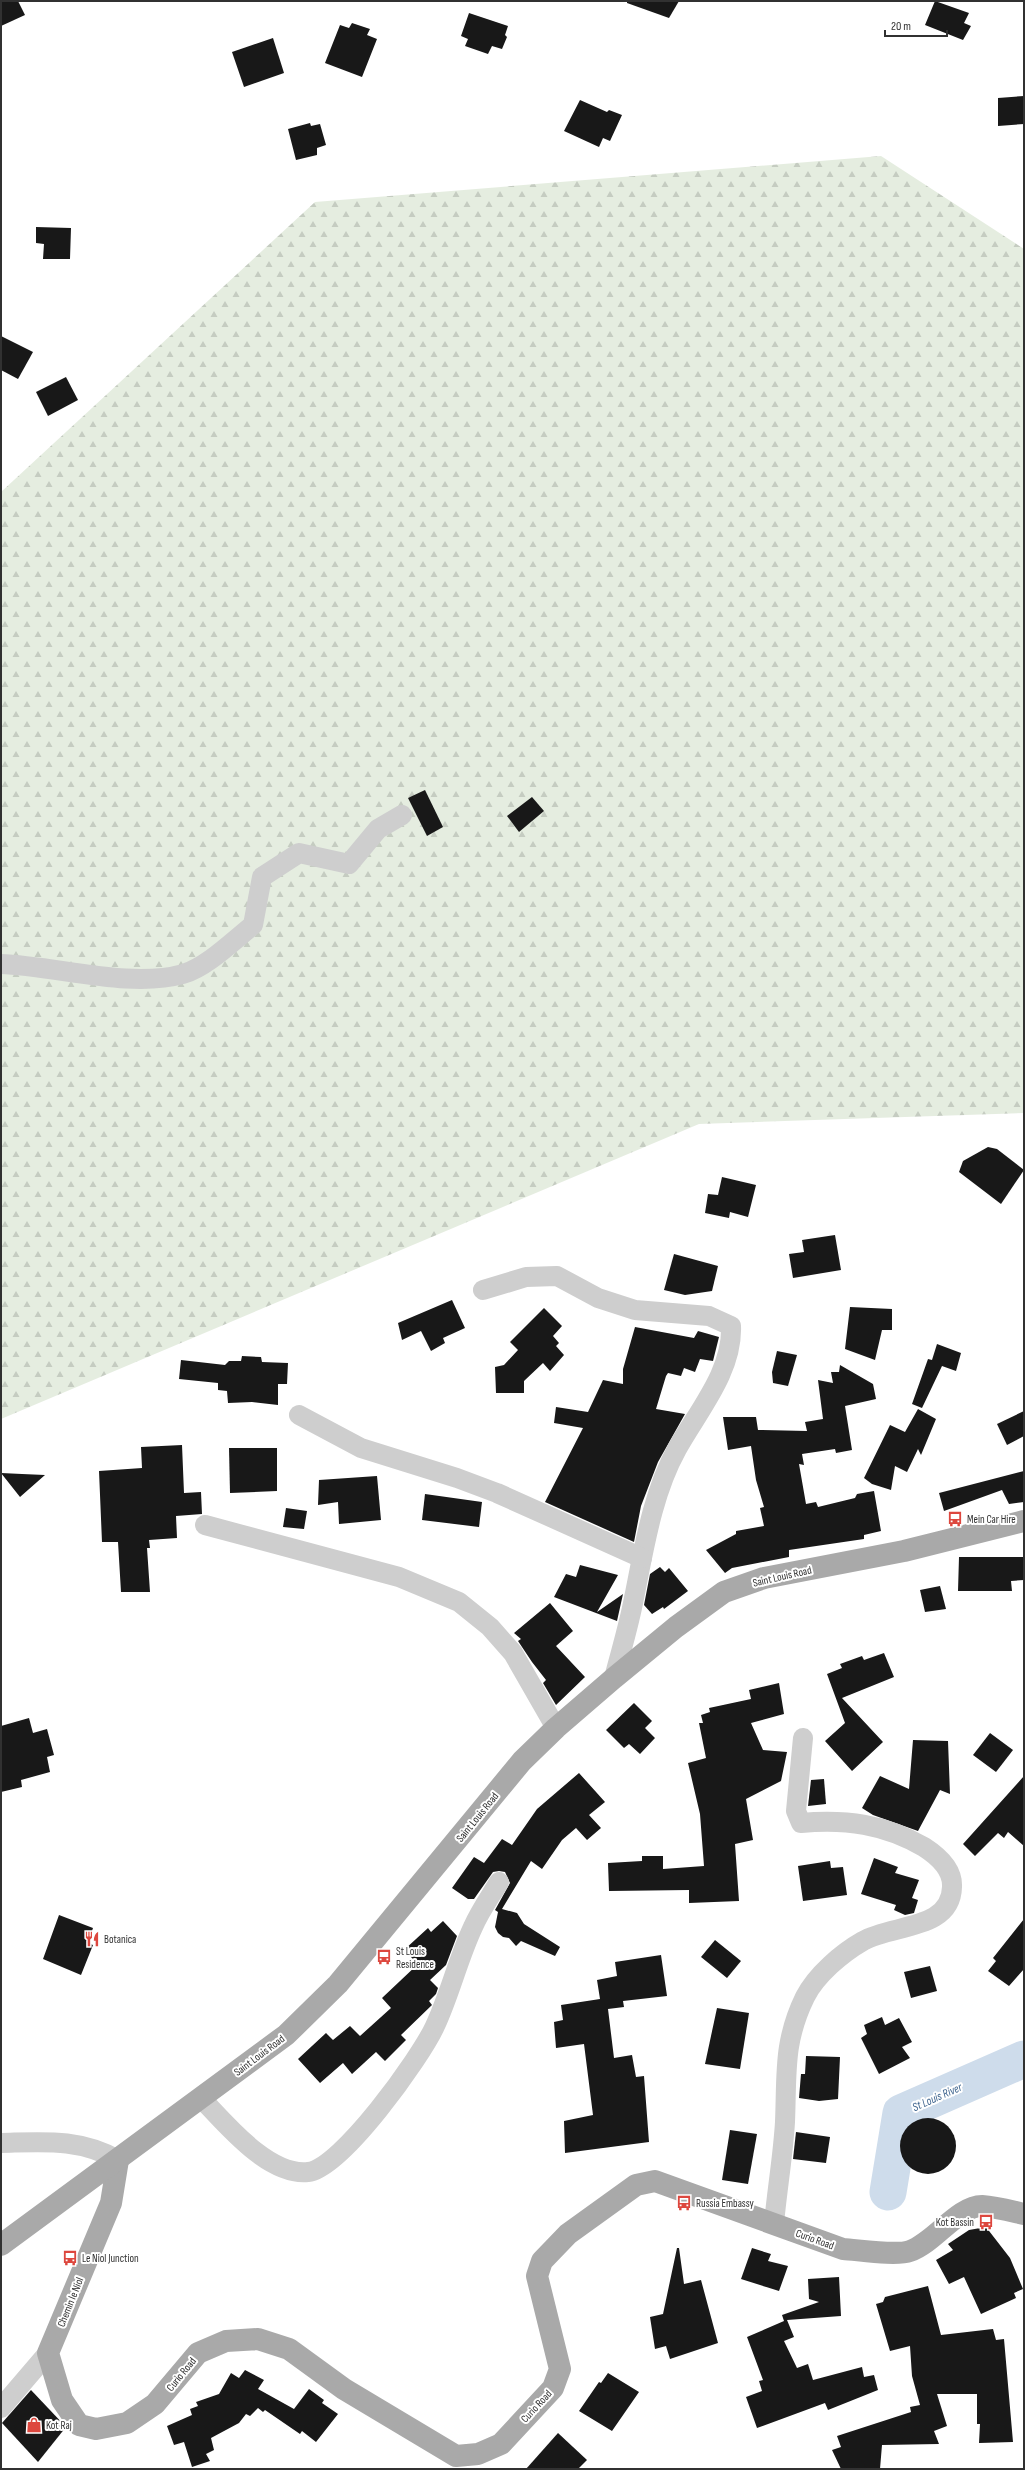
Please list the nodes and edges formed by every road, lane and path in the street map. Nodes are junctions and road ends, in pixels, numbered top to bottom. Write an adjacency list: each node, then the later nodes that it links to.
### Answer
1 (402, 815): 2 (street)
2 (1, 964)
3 (483, 1290): 7 (street)
4 (299, 1415): 7 (street)
5 (1024, 1521): 8 (main road, Saint Louis Road)
6 (205, 1525): 9 (street)
7 (642, 1558): 8 (street)
8 (614, 1678): 9 (main road, Saint Louis Road)
9 (556, 1728): 12 (main road, Saint Louis Road)
10 (803, 1738): 16 (street)
11 (499, 1882): 12 (street)
12 (201, 2098): 14 (main road, Saint Louis Road)
13 (1, 2143): 14 (street)
14 (118, 2160): 17 (main road, Saint Louis Road); 18 (main road, Chemin le Niol)
15 (1024, 2214): 16 (main road, Curio Road)
16 (774, 2224): 18 (main road, Curio Road)
17 (1, 2245)
18 (48, 2353): 19 (street)
19 (1, 2408)

